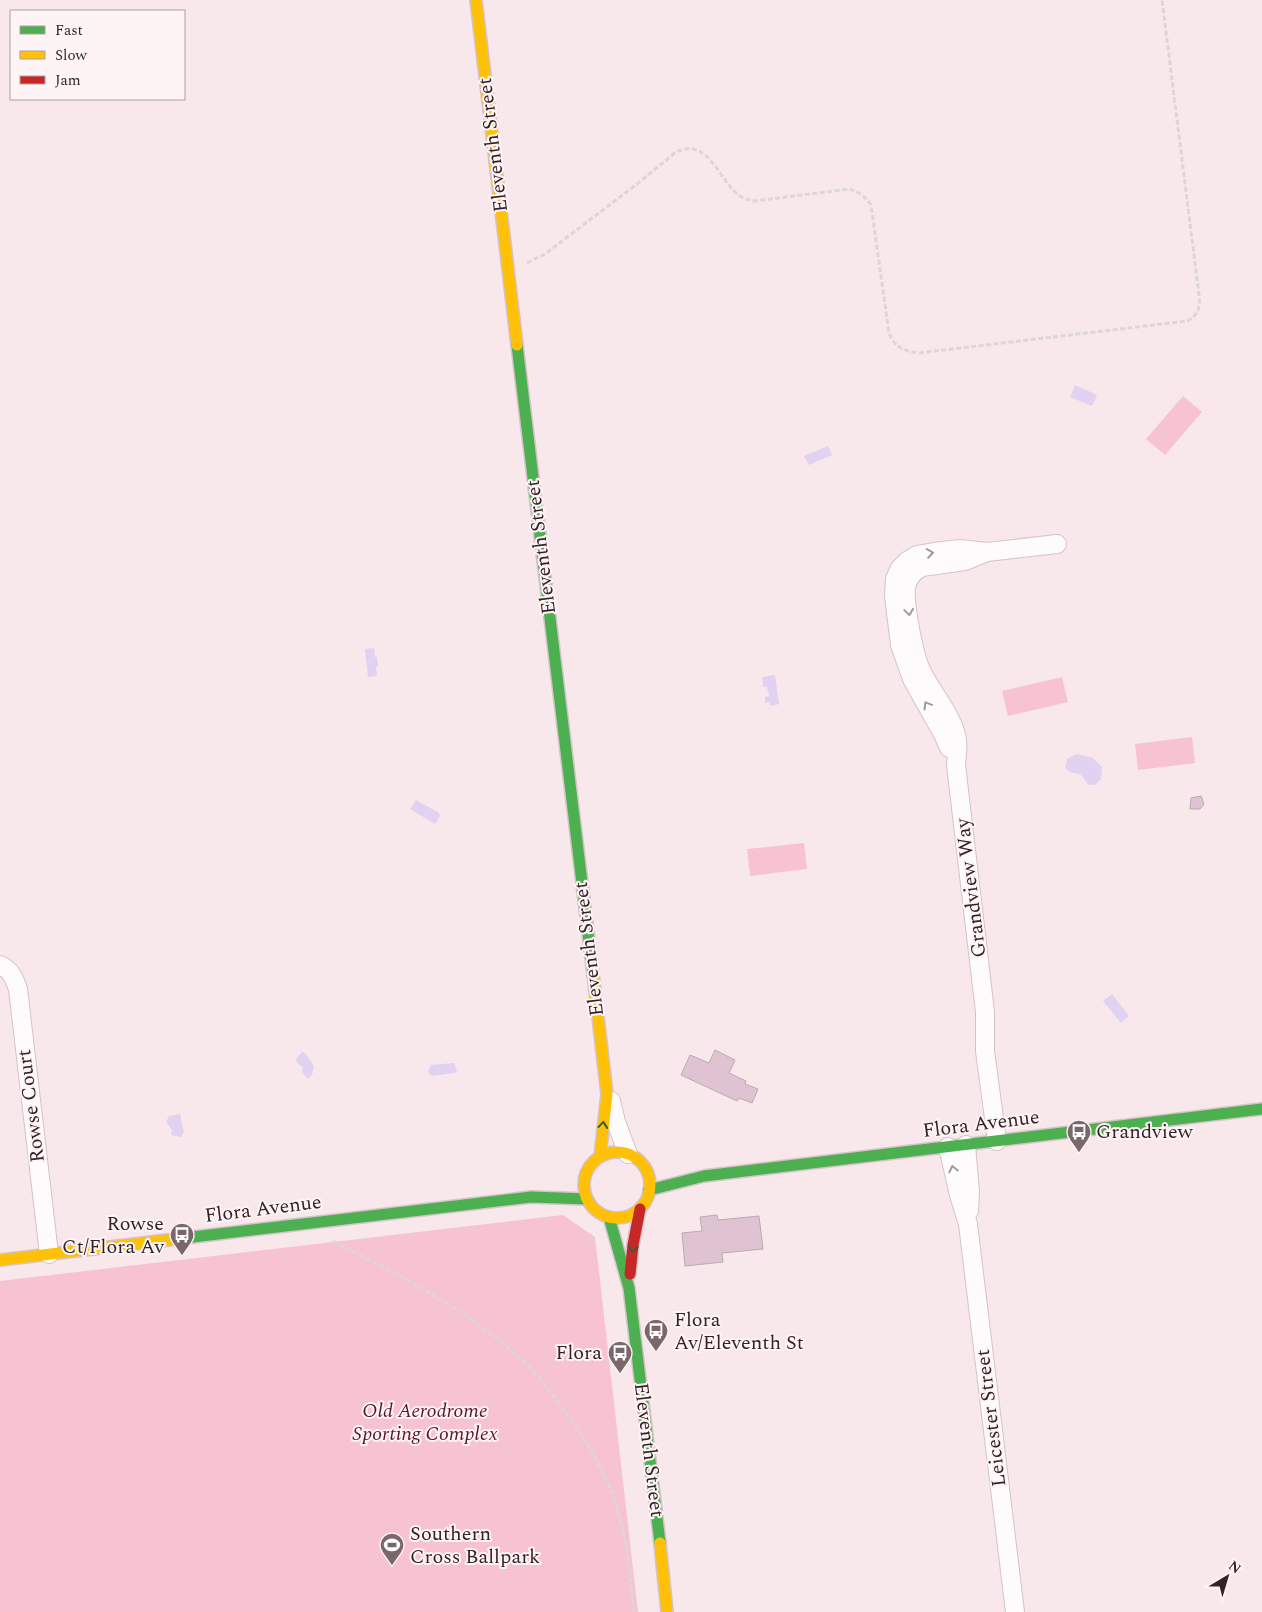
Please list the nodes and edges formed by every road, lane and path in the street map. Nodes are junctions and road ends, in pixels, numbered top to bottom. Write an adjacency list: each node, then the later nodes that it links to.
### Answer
1 (476, 0): 3 (street, Eleventh Street)
2 (1162, 0): 3 (path)
3 (508, 271): 6 (street, Eleventh Street)
4 (1057, 544): 8 (street, Grandview Way)
5 (0, 965): 24 (street, Rowse Court)
6 (607, 1094): 11 (street, Eleventh Street, one-way to 6); 12 (street, Eleventh Street)
7 (1262, 1109): 8 (street, Flora Avenue)
8 (1002, 1140): 9 (street, Flora Avenue)
9 (966, 1145): 10 (street, Flora Avenue); 22 (street, Leicester Street)
10 (948, 1148): 15 (street, Flora Avenue); 22 (street, Leicester Street, one-way to 10)
11 (600, 1157): 12 (street); 19 (street)
12 (635, 1159): 13 (street); 17 (street)
13 (661, 1168)
14 (680, 1172): 15 (street, Flora Avenue)
15 (704, 1176): 17 (street, Flora Avenue)
16 (551, 1187): 18 (street, Flora Avenue)
17 (649, 1190): 20 (street)
18 (531, 1197): 19 (street, Flora Avenue); 24 (street, Flora Avenue)
19 (587, 1199): 21 (street)
20 (640, 1209): 21 (street); 26 (street, Eleventh Street, one-way to 26)
21 (609, 1217): 26 (street, Eleventh Street)
22 (968, 1224): 29 (street, Leicester Street)
23 (325, 1237): 27 (path)
24 (49, 1254): 25 (street, Flora Avenue)
25 (0, 1260)
26 (629, 1288): 28 (street, Eleventh Street)
27 (634, 1612)
28 (667, 1612)
29 (1015, 1612)

